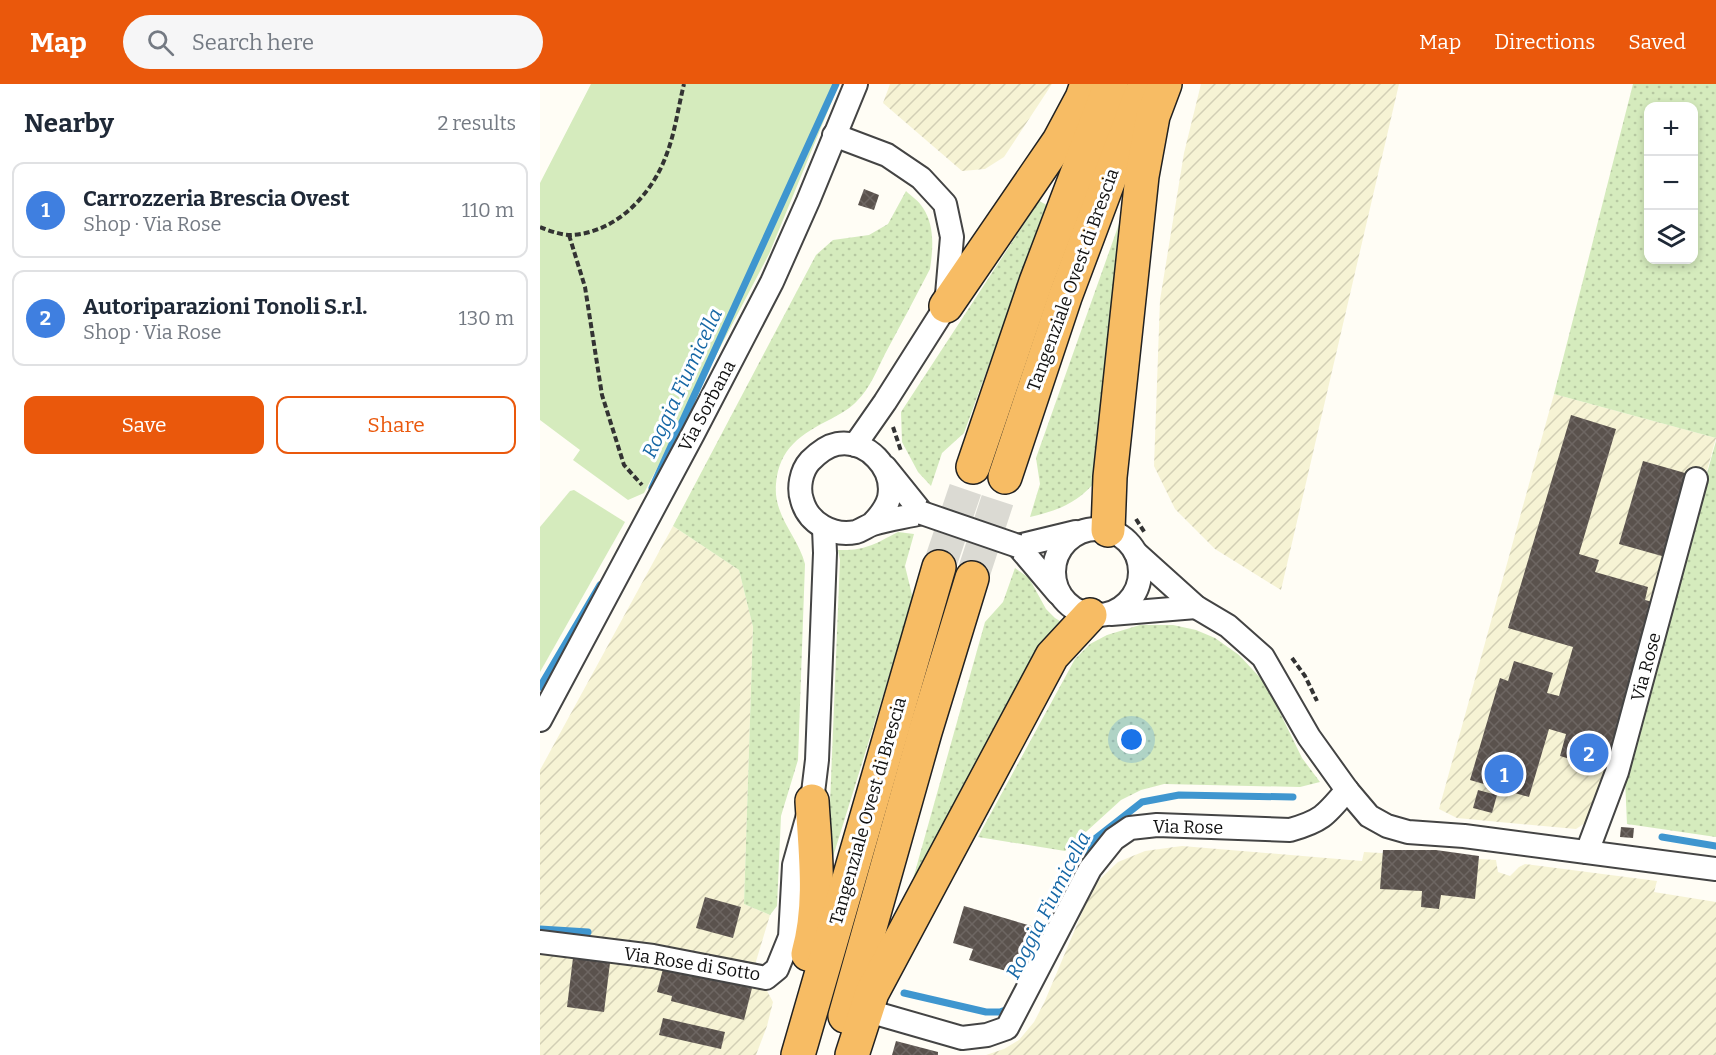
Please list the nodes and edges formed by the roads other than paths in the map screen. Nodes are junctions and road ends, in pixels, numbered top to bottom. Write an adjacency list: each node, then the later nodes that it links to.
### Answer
1 (856, 84): 6 (street, Via Sorbana)
2 (1087, 84): 7 (highway)
3 (1112, 84): 10 (highway, Tangenziale Ovest di Brescia)
4 (1144, 84): 11 (highway, Tangenziale Ovest di Brescia)
5 (1165, 84): 16 (highway)
6 (834, 135): 7 (street); 24 (street, Via Sorbana)
7 (946, 306): 8 (street)
8 (855, 445): 9 (street); 15 (street)
9 (894, 463): 13 (street); 14 (street)
10 (973, 467)
11 (1005, 477)
12 (1696, 479): 27 (street, Via Rose)
13 (922, 513): 14 (street); 17 (street, bridge)
14 (872, 524): 15 (street)
15 (824, 528): 26 (street, Via Rose di Sotto)
16 (1098, 530): 17 (street); 18 (street); 21 (street)
17 (1018, 546): 21 (street)
18 (1136, 553): 22 (street); 23 (street)
19 (939, 567): 32 (highway, Tangenziale Ovest di Brescia)
20 (972, 578): 33 (highway, Tangenziale Ovest di Brescia)
21 (1059, 594): 23 (street)
22 (1196, 608): 23 (street); 25 (street)
23 (1099, 615): 34 (highway)
24 (540, 720)
25 (1347, 790): 27 (street); 30 (street, Via Rose)
26 (812, 801): 29 (street, Via Rose di Sotto); 31 (highway)
27 (1587, 852): 28 (street)
28 (1716, 868)
29 (540, 942)
30 (882, 1015)
31 (780, 1055)
32 (798, 1055)
33 (833, 1055)
34 (852, 1055)

